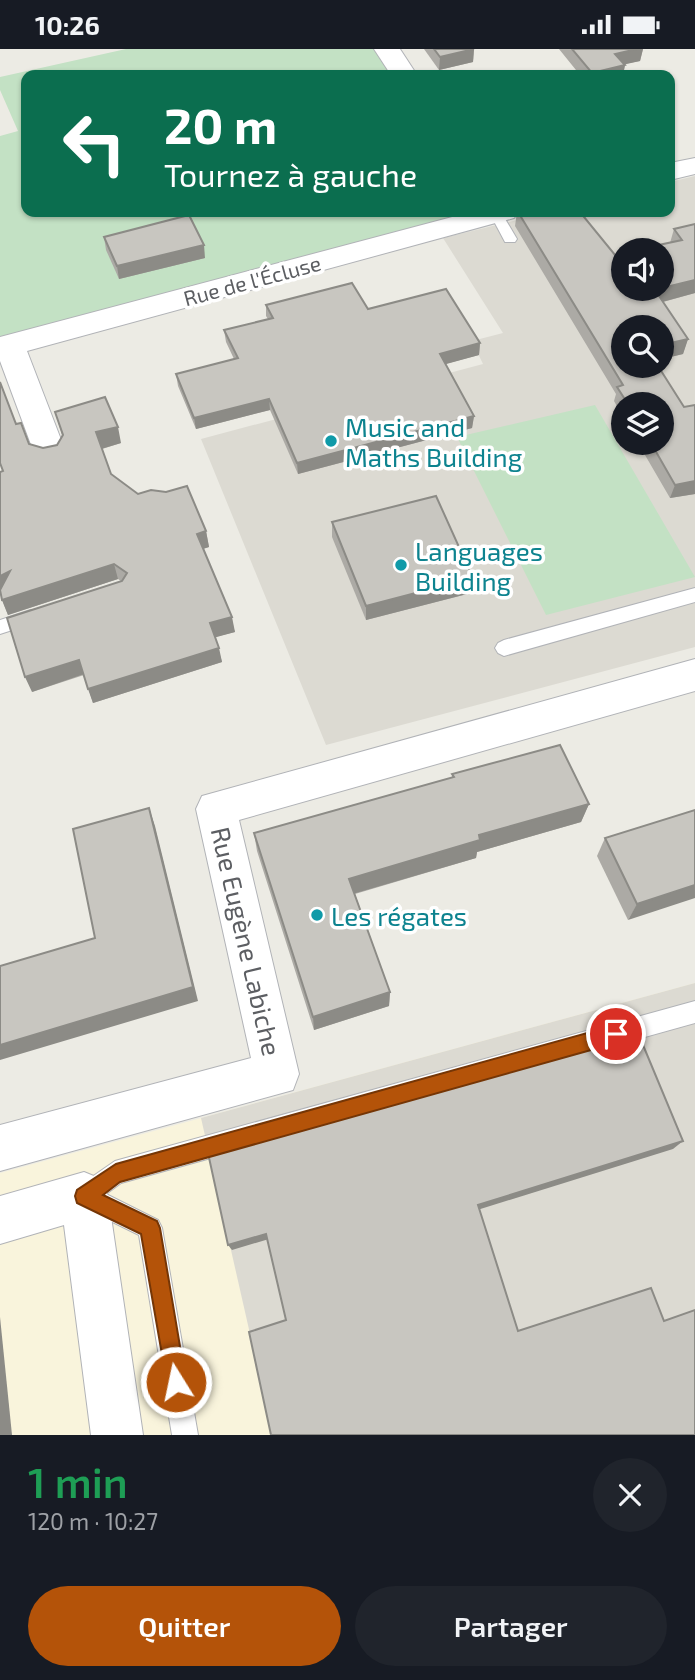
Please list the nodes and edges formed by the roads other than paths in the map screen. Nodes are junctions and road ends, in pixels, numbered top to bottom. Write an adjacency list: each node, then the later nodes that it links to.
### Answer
1 (387, 49): 2 (street)
2 (401, 70)
3 (695, 166): 4 (street)
4 (675, 171)
5 (501, 219): 6 (street, Rue de l'Écluse)
6 (5, 347): 7 (street)
7 (49, 450)
8 (695, 595): 11 (lane)
9 (53, 610): 10 (lane)
10 (0, 627)
11 (503, 648)
12 (695, 675): 14 (street, Rue Eugène Labiche)
13 (695, 1012): 15 (lane)
14 (0, 1148)
15 (84, 1196): 16 (street); 17 (street); 18 (lane)
16 (0, 1220)
17 (117, 1435)
18 (185, 1435)

